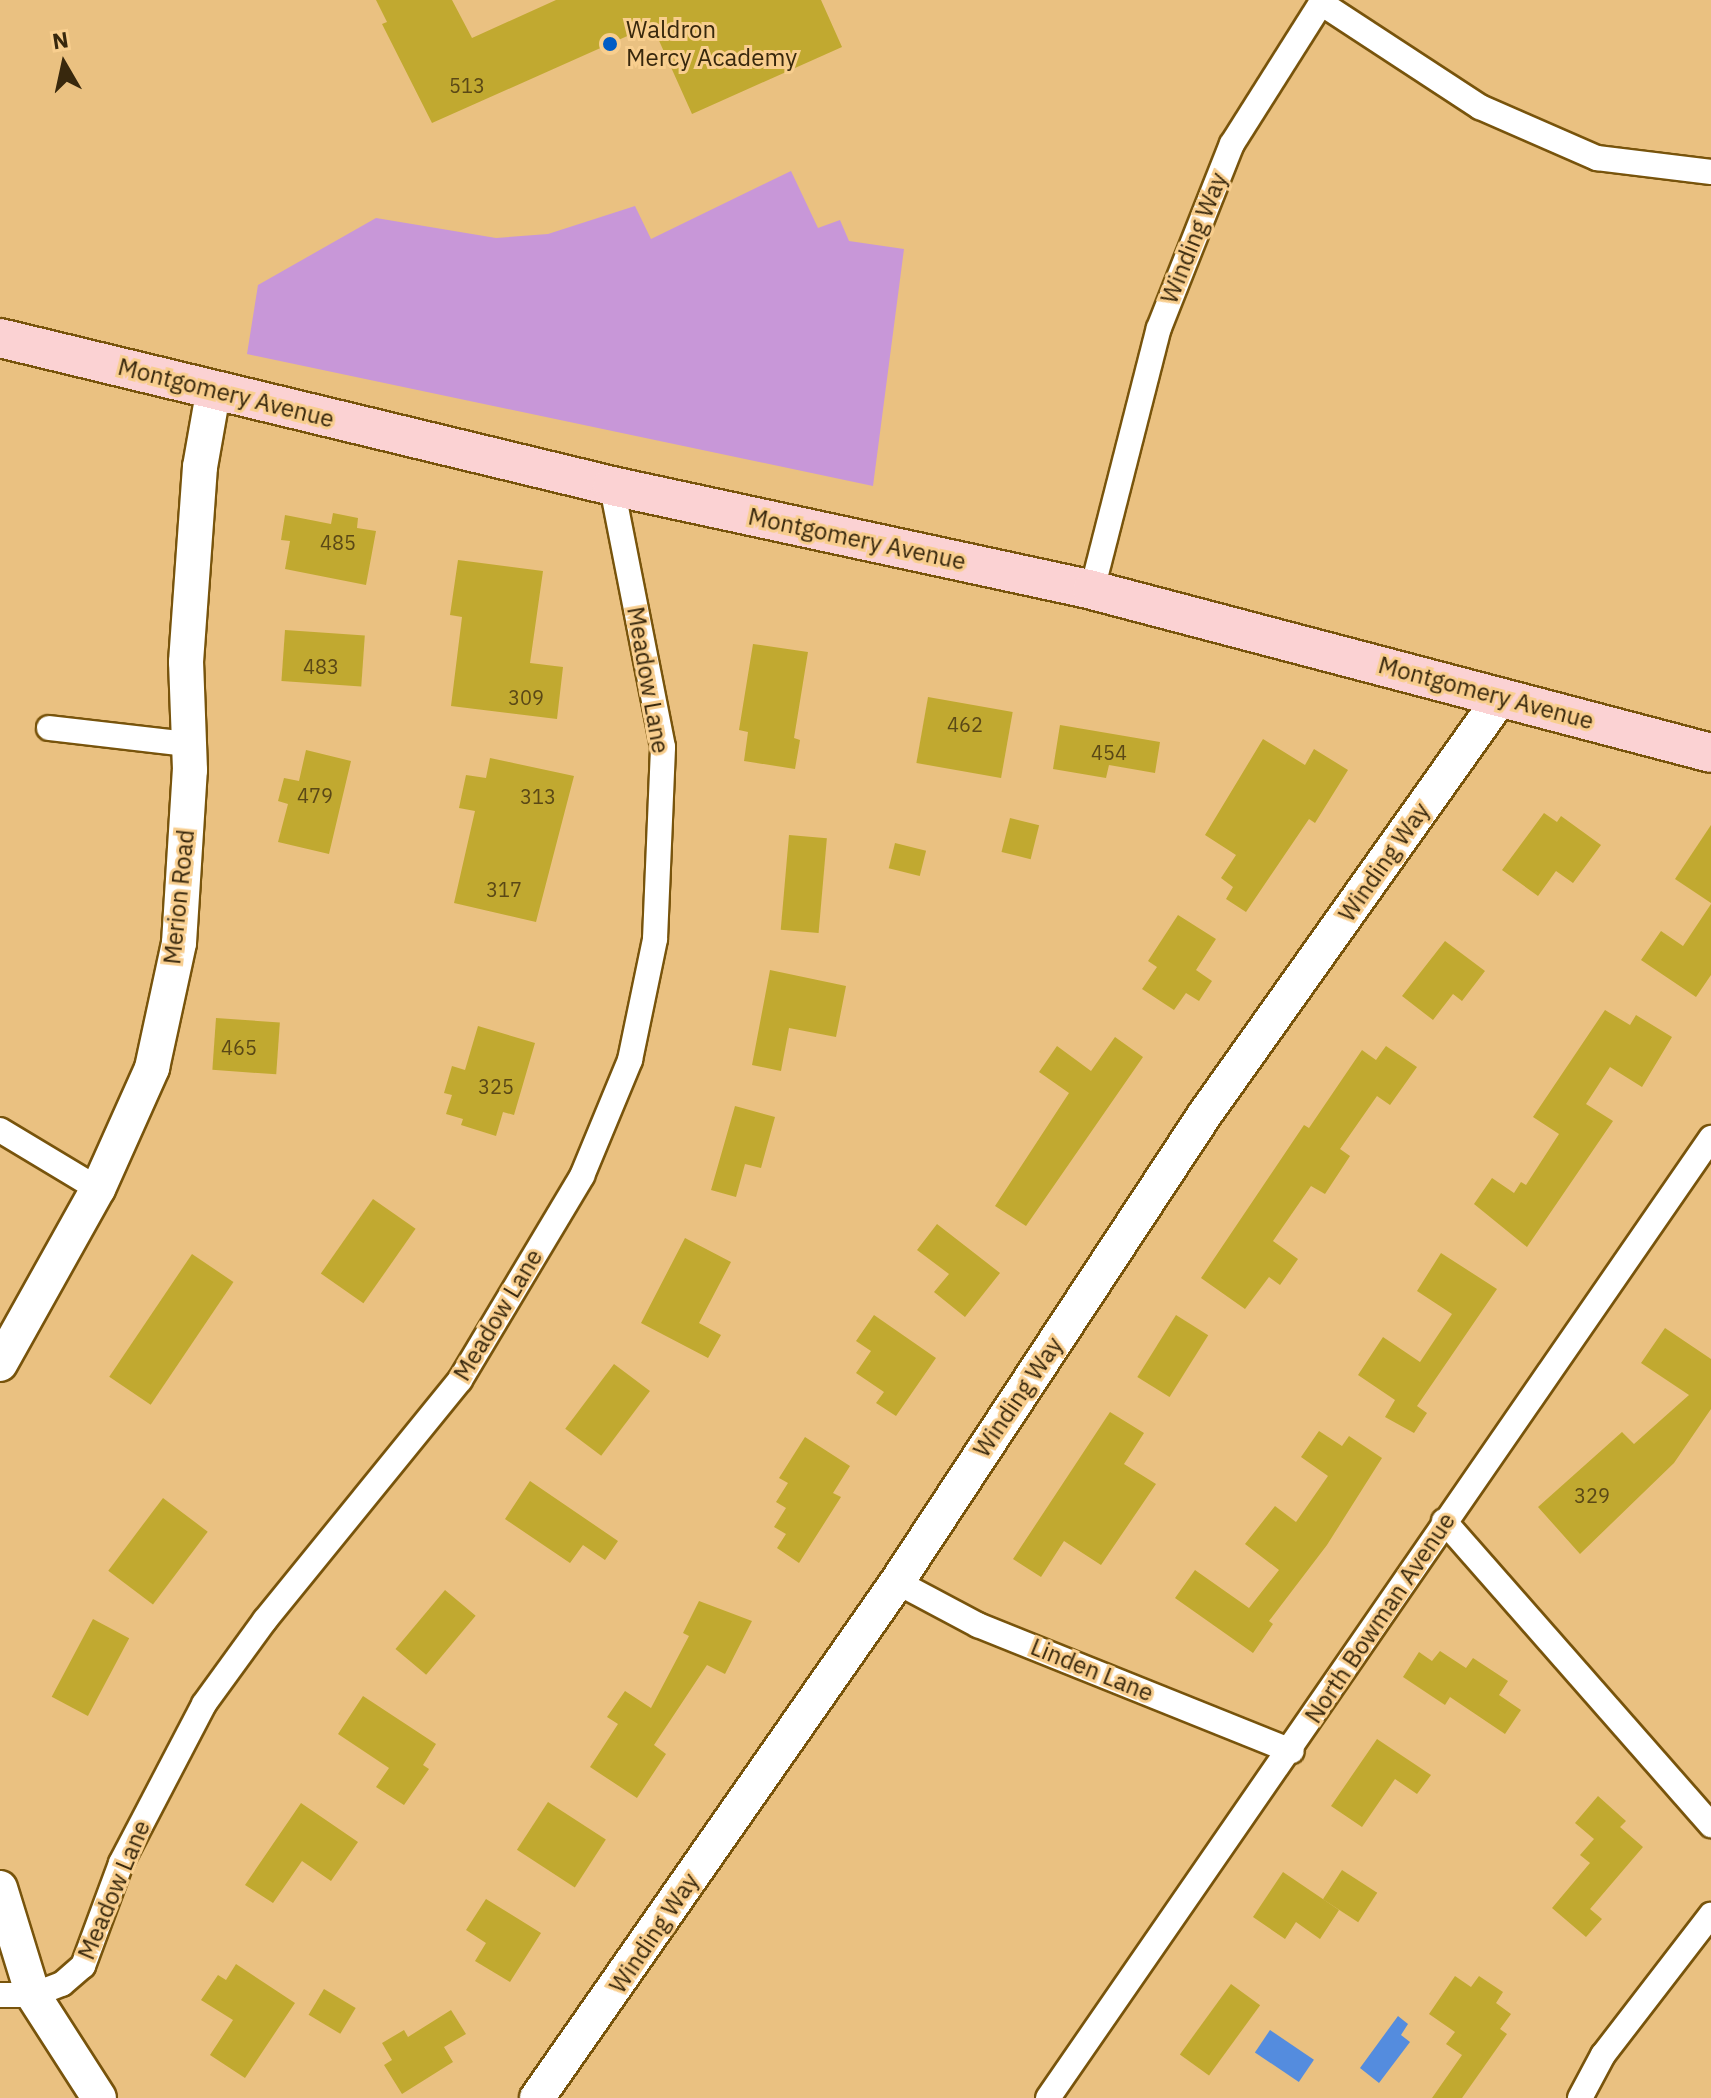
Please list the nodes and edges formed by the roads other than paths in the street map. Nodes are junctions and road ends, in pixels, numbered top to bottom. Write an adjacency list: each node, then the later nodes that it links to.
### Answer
1 (1322, 2): 2 (street); 6 (street, Winding Way)
2 (1711, 172)
3 (0, 338): 4 (main road, Montgomery Avenue)
4 (213, 393): 5 (main road, Montgomery Avenue); 9 (street, Merion Road)
5 (612, 486): 6 (main road, Montgomery Avenue); 21 (street, Meadow Lane)
6 (1092, 590): 7 (main road, Montgomery Avenue)
7 (1501, 697): 10 (main road, Montgomery Avenue); 16 (street, Winding Way)
8 (49, 728): 9 (street)
9 (188, 744): 13 (street, Merion Road)
10 (1711, 753)
11 (0, 1130): 13 (street)
12 (1711, 1138): 15 (street, North Bowman Avenue)
13 (98, 1189): 14 (street, Merion Road)
14 (0, 1364)
15 (1444, 1521): 17 (street, North Bowman Avenue); 18 (street)
16 (897, 1582): 17 (street, Linden Lane); 23 (street, Winding Way)
17 (1292, 1751): 24 (street, North Bowman Avenue)
18 (1711, 1825)
19 (0, 1888): 21 (street)
20 (1711, 1915): 25 (street)
21 (17, 1995): 22 (street)
22 (99, 2098)
23 (537, 2098)
24 (1048, 2098)
25 (1580, 2098)

